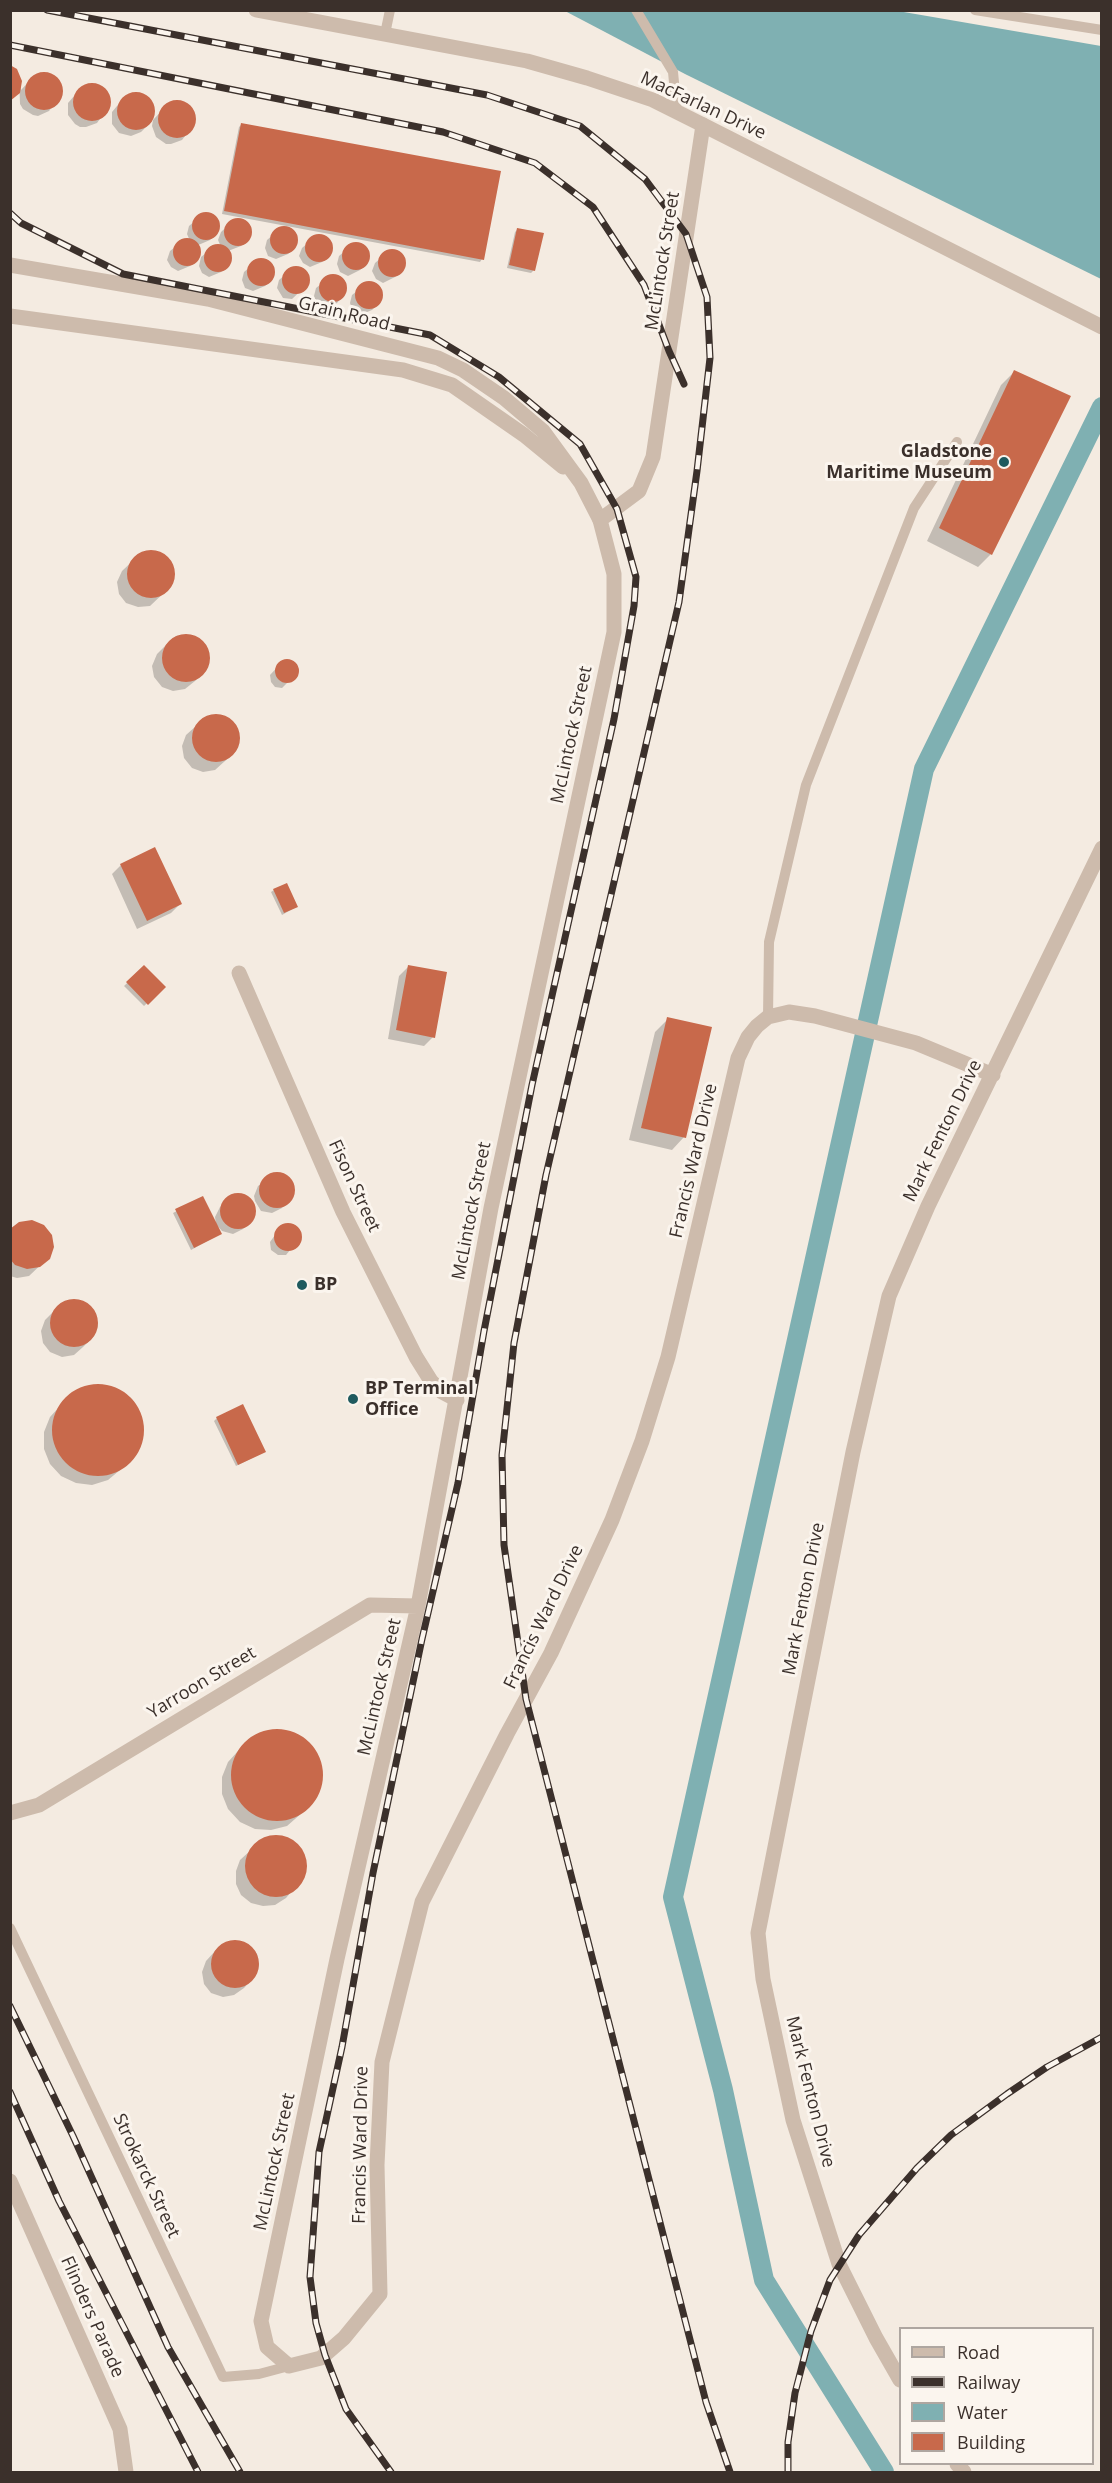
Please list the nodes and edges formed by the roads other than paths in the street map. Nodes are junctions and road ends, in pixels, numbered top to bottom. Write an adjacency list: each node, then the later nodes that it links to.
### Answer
1 (256, 10): 6 (street, MacFarlan Drive)
2 (390, 10): 6 (lane)
3 (636, 10): 7 (lane)
4 (975, 10): 5 (lane)
5 (1101, 30)
6 (385, 34): 7 (street, MacFarlan Drive)
7 (677, 113): 8 (street, MacFarlan Drive)
8 (703, 125): 11 (street, MacFarlan Drive); 14 (street, McLintock Street)
9 (10, 265): 13 (street, Grain Road)
10 (10, 316): 13 (street)
11 (1101, 327)
12 (957, 442): 17 (lane)
13 (581, 483): 14 (street, Grain Road)
14 (600, 520): 19 (street, McLintock Street)
15 (1101, 848): 18 (street, Mark Fenton Drive)
16 (239, 973): 19 (street, Fison Street)
17 (768, 1017): 18 (street); 24 (street, Francis Ward Drive)
18 (993, 1075): 25 (street, Mark Fenton Drive)
19 (457, 1400): 20 (street, McLintock Street)
20 (418, 1606): 21 (street, Yarroon Street); 24 (street, McLintock Street)
21 (10, 1813)
22 (10, 1928): 24 (lane, Strokarck Street)
23 (10, 2181): 26 (street, Flinders Parade)
24 (289, 2366)
25 (899, 2378)
26 (127, 2472)

